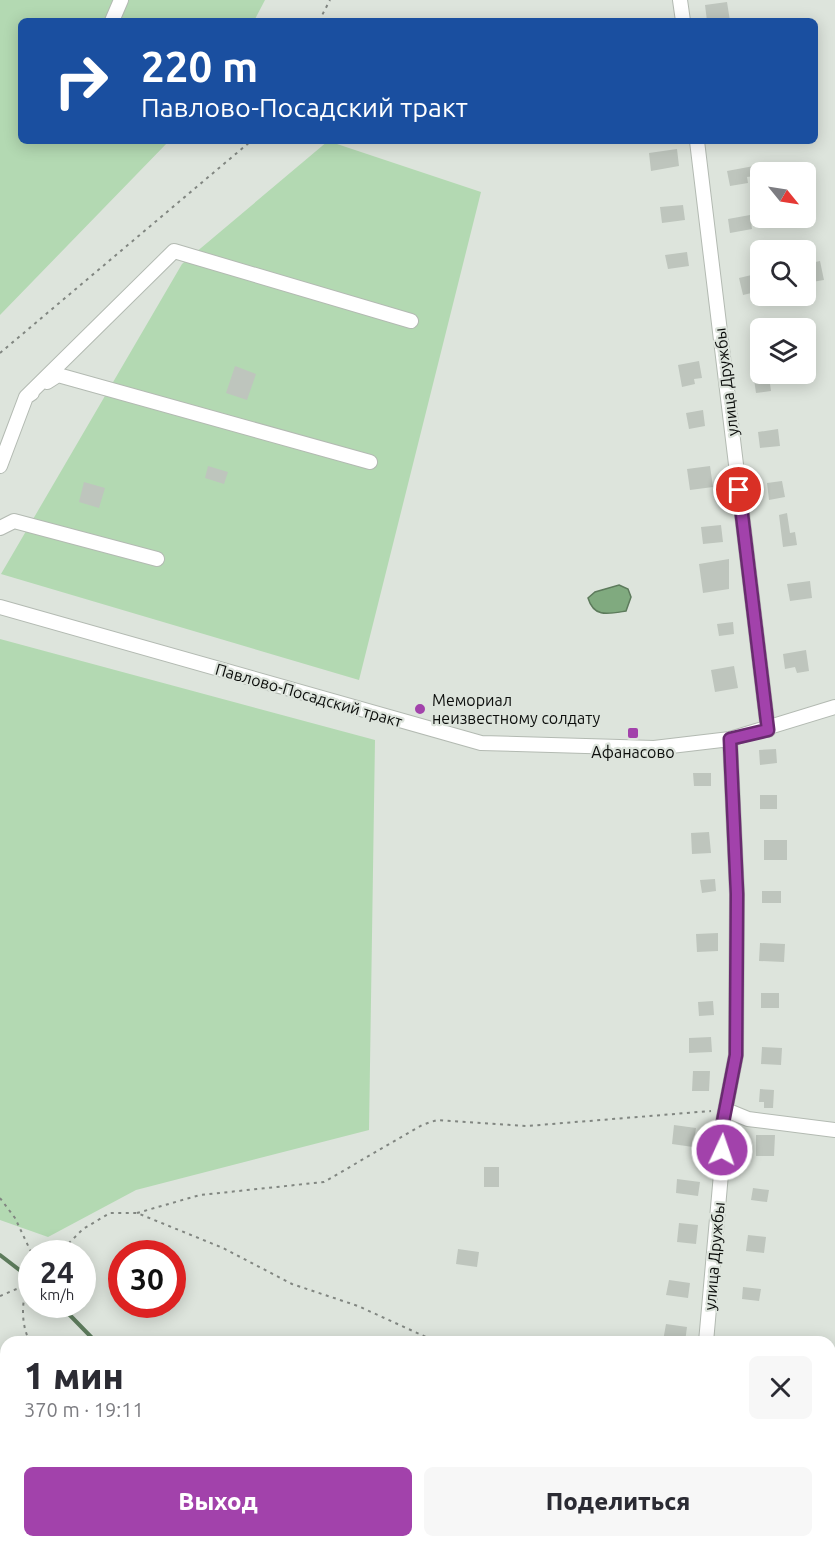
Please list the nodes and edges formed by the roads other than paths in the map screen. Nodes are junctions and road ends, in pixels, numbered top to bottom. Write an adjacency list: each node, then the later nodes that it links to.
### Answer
1 (121, 0): 3 (street)
2 (680, 0): 4 (street)
3 (113, 18)
4 (683, 18)
5 (697, 144): 15 (street, улица Дружбы)
6 (411, 321): 7 (street)
7 (26, 397): 8 (street); 9 (street)
8 (370, 462)
9 (0, 466)
10 (7, 520): 11 (street); 12 (street)
11 (0, 528)
12 (157, 560)
13 (0, 607): 16 (street, Павлово-Посадский тракт)
14 (835, 707): 15 (street, Павлово-Посадский тракт)
15 (768, 730): 16 (street, Павлово-Посадский тракт)
16 (730, 739): 17 (street, улица Дружбы)
17 (726, 1110): 18 (street); 19 (street, улица Дружбы)
18 (835, 1130)
19 (707, 1336)

